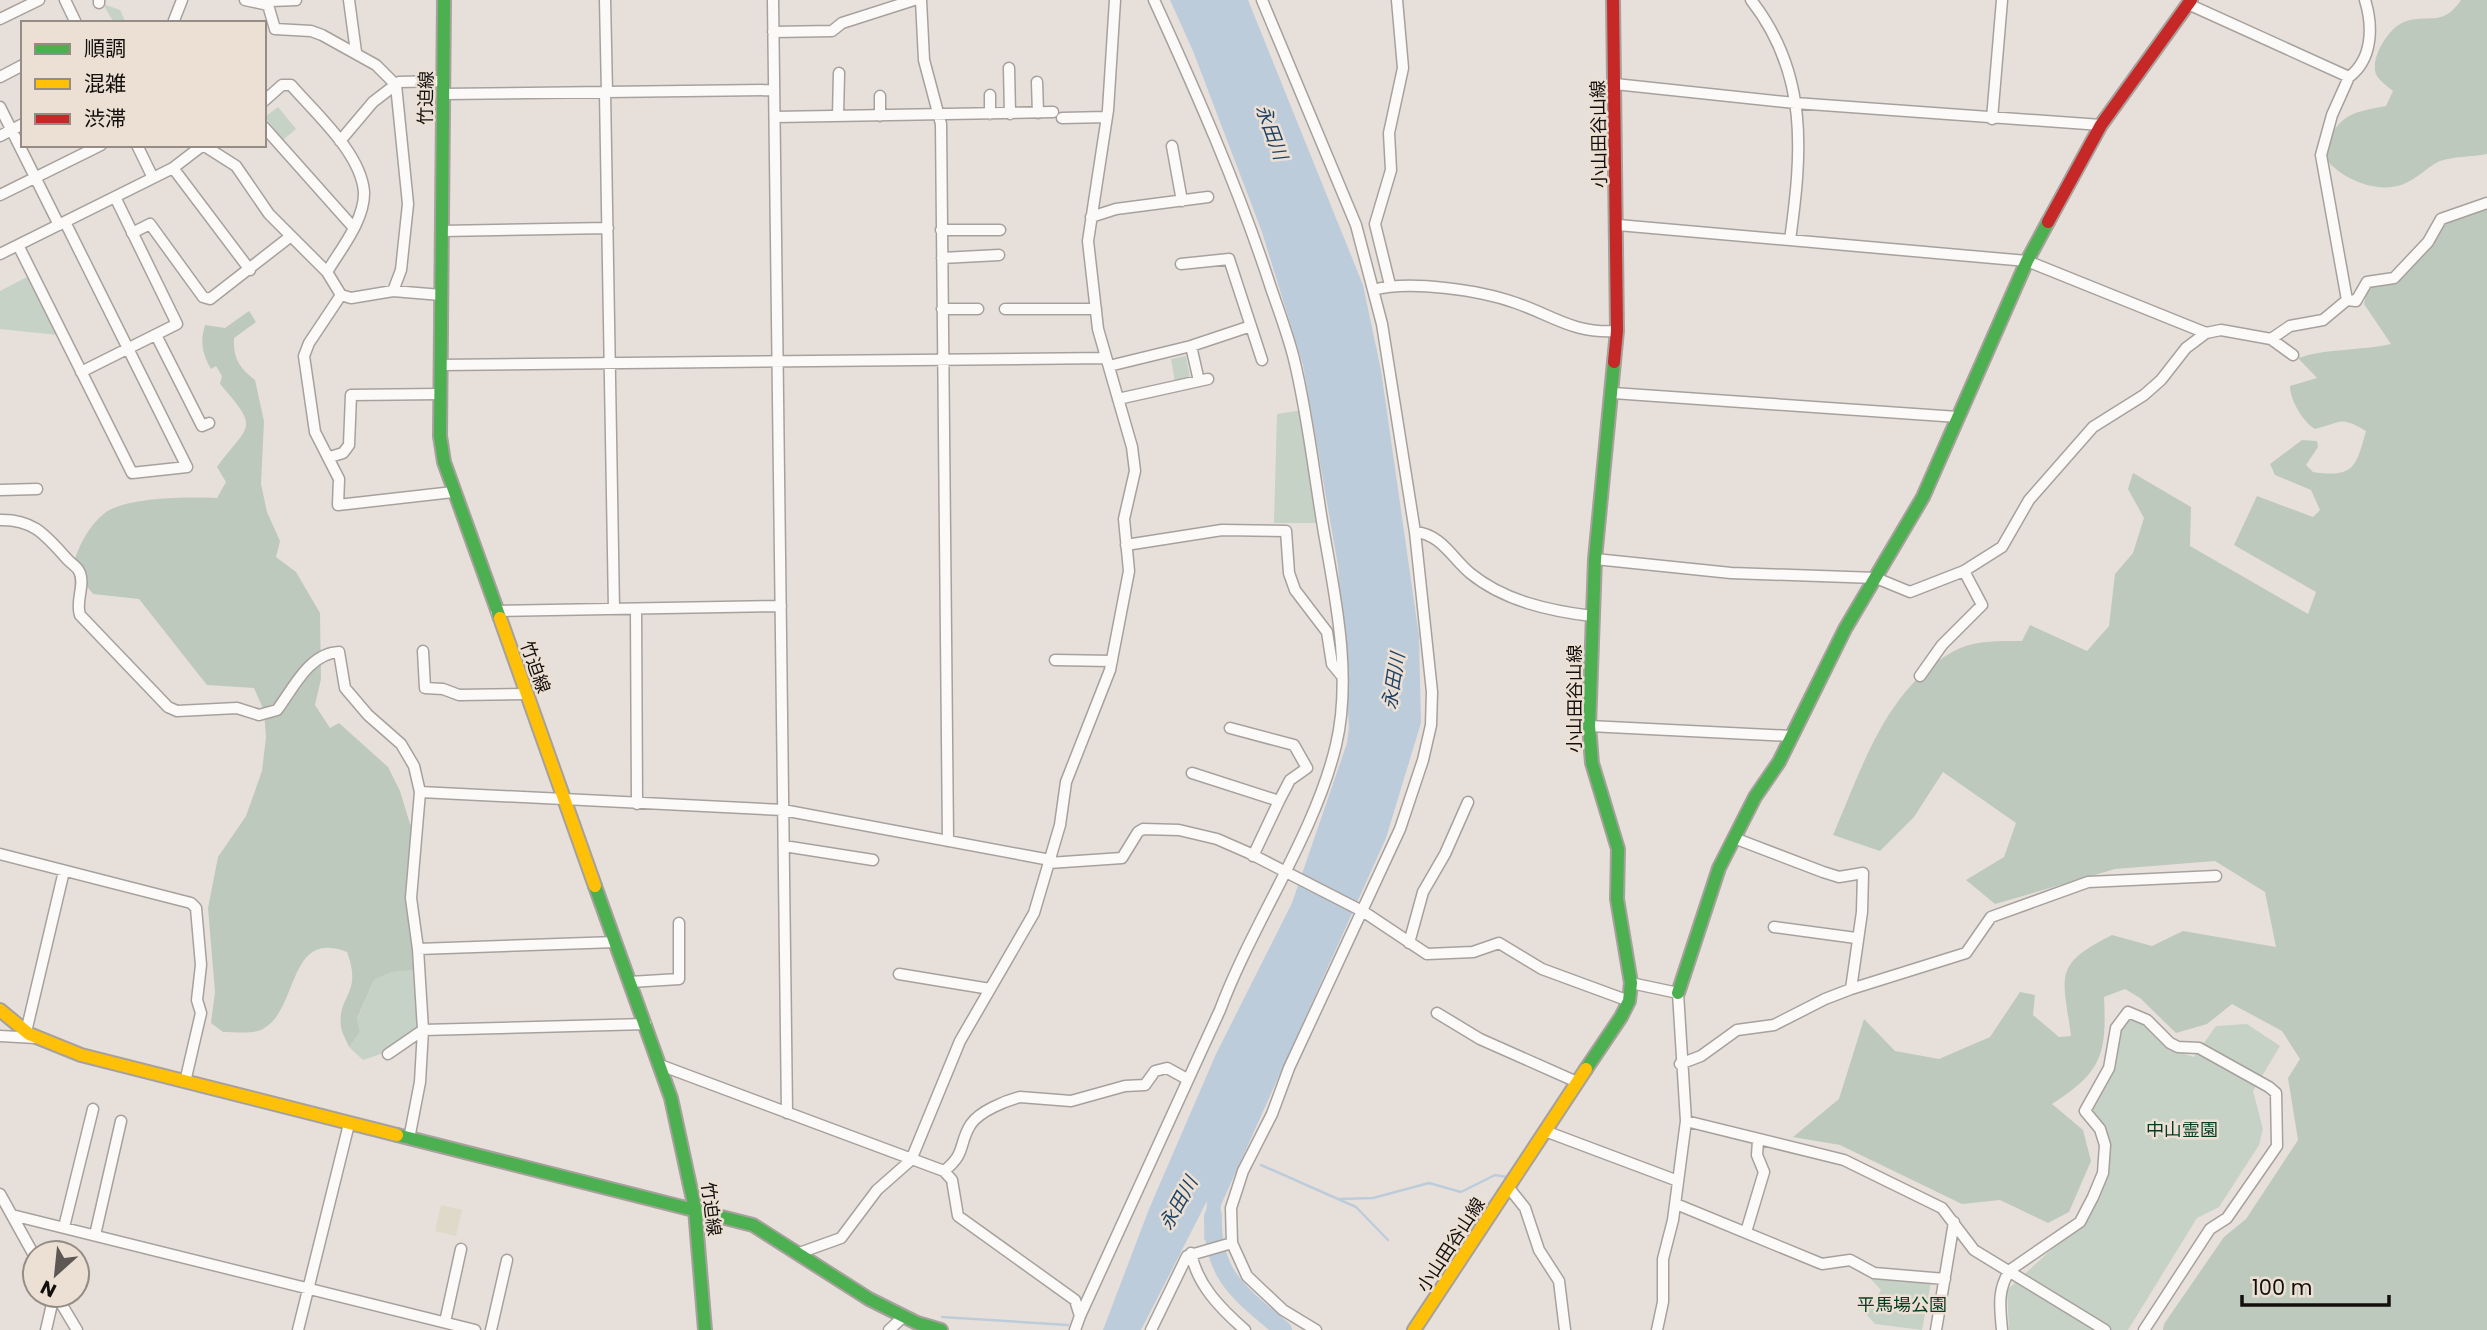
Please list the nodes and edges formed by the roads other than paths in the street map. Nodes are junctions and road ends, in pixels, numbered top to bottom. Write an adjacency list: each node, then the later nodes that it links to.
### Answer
1 (39, 0): 22 (street)
2 (65, 0): 23 (street)
3 (182, 0): 24 (street)
4 (245, 0): 21 (street)
5 (296, 0): 21 (street)
6 (349, 0): 26 (street)
7 (444, 0): 32 (street, 竹迫線)
8 (605, 0): 37 (street)
9 (773, 0): 25 (street)
10 (914, 0): 25 (street)
11 (921, 0): 48 (street)
12 (1115, 0): 51 (street)
13 (1154, 0): 139 (street)
14 (1262, 0): 92 (street)
15 (1397, 0): 91 (street)
16 (1613, 0): 34 (street, 小山田谷山線)
17 (1751, 0): 42 (street)
18 (2002, 0): 52 (street)
19 (2365, 0): 31 (street)
20 (2190, 2): 31 (street); 54 (street)
21 (268, 5): 26 (street)
22 (0, 19)
23 (75, 21)
24 (174, 21)
25 (774, 32): 36 (street)
26 (356, 52): 35 (street)
27 (21, 66): 30 (street)
28 (1009, 68): 46 (street)
29 (839, 73): 50 (street)
30 (0, 77)
31 (2349, 77): 96 (street)
32 (443, 80): 35 (street); 38 (street, 竹迫線)
33 (1037, 82): 44 (street)
34 (1615, 84): 42 (street); 74 (street, 小山田谷山線)
35 (396, 85): 58 (street); 93 (street)
36 (774, 90): 37 (street); 49 (street)
37 (606, 92): 38 (street); 76 (street)
38 (443, 94): 79 (street, 竹迫線)
39 (990, 95): 45 (street)
40 (880, 96): 47 (street)
41 (266, 99): 58 (street)
42 (1795, 103): 52 (street); 82 (street)
43 (0, 107): 56 (street)
44 (1038, 113): 46 (street); 51 (street)
45 (990, 114): 46 (street); 48 (street)
46 (1010, 114)
47 (880, 116): 48 (street); 50 (street)
48 (938, 116): 77 (street)
49 (775, 117): 50 (street); 111 (street)
50 (838, 117)
51 (1107, 117): 72 (street)
52 (1993, 119): 54 (street)
53 (21, 125): 56 (street)
54 (2101, 125): 87 (street)
55 (266, 129): 75 (street)
56 (12, 130): 57 (street); 65 (street)
57 (0, 136)
58 (340, 141): 75 (street)
59 (1171, 146): 70 (street)
60 (97, 147): 65 (street)
61 (138, 147): 66 (street)
62 (199, 147): 64 (street)
63 (205, 147): 81 (street)
64 (173, 168): 66 (street); 89 (street)
65 (36, 178): 67 (street); 73 (street)
66 (153, 178): 68 (street)
67 (0, 195)
68 (115, 197): 73 (street); 80 (street)
69 (1208, 197): 70 (street)
70 (1182, 201): 72 (street)
71 (2487, 203): 96 (street)
72 (1091, 217): 100 (street)
73 (62, 223): 83 (street); 107 (street)
74 (1618, 225): 82 (street); 102 (street, 小山田谷山線)
75 (353, 228): 90 (street)
76 (608, 228): 79 (street); 113 (street)
77 (941, 230): 78 (street); 86 (street)
78 (1000, 230)
79 (442, 231): 95 (street, 竹迫線)
80 (132, 233): 89 (street); 104 (street)
81 (291, 236): 89 (street); 90 (street)
82 (1790, 240): 87 (street)
83 (18, 245): 84 (street); 115 (street)
84 (0, 254)
85 (999, 255): 86 (street)
86 (942, 258): 97 (street)
87 (2027, 261): 103 (street); 119 (street)
88 (1181, 264): 101 (street)
89 (250, 270)
90 (327, 272): 94 (street)
91 (1390, 285): 92 (street); 102 (street)
92 (1373, 290): 126 (street)
93 (393, 291): 94 (street); 95 (street)
94 (341, 295): 121 (street)
95 (441, 295): 114 (street, 竹迫線)
96 (2347, 300): 105 (street)
97 (942, 309): 98 (street); 109 (street)
98 (978, 309)
99 (1005, 309): 100 (street)
100 (1096, 309): 112 (street)
101 (1251, 326): 106 (street); 110 (street)
102 (1617, 331): 116 (street, 小山田谷山線)
103 (2206, 333): 105 (street); 129 (street)
104 (156, 335): 107 (street); 120 (street)
105 (2271, 339): 108 (street)
106 (1191, 346): 112 (street); 118 (street)
107 (128, 348): 115 (street); 115 (street)
108 (2293, 355)
109 (942, 360): 111 (street); 112 (street); 153 (street)
110 (1262, 360)
111 (778, 362): 113 (street); 131 (street)
112 (1108, 362): 118 (street)
113 (610, 363): 114 (street); 133 (street)
114 (441, 365): 117 (street, 竹迫線)
115 (81, 372)
116 (1613, 393): 119 (street); 128 (street, 小山田谷山線)
117 (440, 394): 121 (street); 124 (street, 竹迫線)
118 (1118, 399): 127 (street)
119 (1958, 417): 130 (street)
120 (209, 423)
121 (330, 457): 124 (street)
122 (37, 489): 123 (street)
123 (0, 490)
124 (453, 492): 134 (street, 竹迫線)
125 (0, 520): 146 (street)
126 (1415, 532): 135 (street); 162 (street)
127 (1126, 545): 138 (street); 139 (street)
128 (1595, 559): 130 (street); 135 (street, 小山田谷山線)
129 (1964, 572): 130 (street); 140 (street)
130 (1876, 578): 144 (street)
131 (781, 606): 132 (street); 151 (street)
132 (636, 608): 133 (street); 150 (street)
133 (614, 609): 134 (street)
134 (496, 611): 141 (street, 竹迫線)
135 (1592, 616): 142 (street, 小山田谷山線)
136 (423, 651): 141 (street)
137 (1055, 660): 138 (street)
138 (1112, 661): 158 (street)
139 (1341, 675): 160 (street)
140 (1920, 676)
141 (526, 694): 147 (street, 竹迫線)
142 (1589, 726): 144 (street); 171 (street, 小山田谷山線)
143 (1230, 728): 148 (street)
144 (1792, 736): 152 (street)
145 (1192, 773): 148 (street)
146 (419, 792): 147 (street); 168 (street)
147 (565, 801): 150 (street); 166 (street, 竹迫線)
148 (1279, 802): 156 (street)
149 (1468, 802): 167 (street)
150 (637, 804): 151 (street)
151 (783, 810): 153 (street); 154 (street)
152 (1734, 838): 165 (street); 174 (street)
153 (948, 841): 158 (street)
154 (784, 846): 157 (street); 189 (street)
155 (0, 854): 159 (street)
156 (1253, 856): 158 (street); 160 (street)
157 (873, 860)
158 (1049, 862): 172 (street)
159 (64, 871): 180 (street); 186 (street)
160 (1285, 874): 162 (street); 185 (street)
161 (2216, 876): 173 (street)
162 (1364, 912): 167 (street); 209 (street)
163 (679, 923): 170 (street)
164 (1774, 927): 165 (street)
165 (1856, 938): 173 (street)
166 (616, 942): 168 (street); 170 (street, 竹迫線)
167 (1409, 943): 175 (street)
168 (418, 949): 179 (street)
169 (899, 974): 172 (street)
170 (630, 982): 178 (street, 竹迫線)
171 (1632, 983): 174 (street); 175 (street, 小山田谷山線)
172 (990, 989): 196 (street)
173 (1852, 989): 183 (street)
174 (1678, 993): 183 (street)
175 (1629, 1001): 187 (street, 小山田谷山線)
176 (0, 1010): 180 (street)
177 (1437, 1013): 187 (street)
178 (646, 1024): 179 (street); 184 (street, 竹迫線)
179 (423, 1030): 182 (street); 194 (street)
180 (31, 1035): 181 (street); 186 (street)
181 (0, 1036)
182 (388, 1054)
183 (1680, 1064): 191 (street)
184 (660, 1065): 189 (street); 202 (street, 竹迫線)
185 (1187, 1079): 197 (street); 219 (street)
186 (185, 1082): 192 (street)
187 (1577, 1082): 193 (street, 小山田谷山線)
188 (93, 1109): 205 (street)
189 (787, 1113): 196 (street)
190 (121, 1121): 207 (street)
191 (1686, 1121): 195 (street); 198 (street)
192 (349, 1124): 194 (street); 216 (street)
193 (1545, 1131): 198 (street); 199 (street, 小山田谷山線)
194 (409, 1139): 202 (street)
195 (1758, 1141): 204 (street); 206 (street)
196 (911, 1160): 197 (street); 211 (street)
197 (944, 1171): 219 (street)
198 (1678, 1181): 201 (street)
199 (1509, 1188): 234 (street, 小山田谷山線); 235 (street)
200 (0, 1194): 203 (street)
201 (1676, 1204): 206 (street); 236 (street)
202 (695, 1209): 211 (street); 227 (street, 竹迫線)
203 (12, 1215): 205 (street); 208 (street)
204 (1954, 1222): 214 (street); 215 (street)
205 (64, 1227): 207 (street)
206 (1746, 1232): 215 (street)
207 (94, 1235): 216 (street)
208 (25, 1239)
209 (1232, 1244): 212 (street); 233 (street)
210 (461, 1249): 221 (street)
211 (803, 1252): 220 (street)
212 (1191, 1253): 231 (street); 232 (street)
213 (507, 1260): 226 (street)
214 (2010, 1270): 238 (street); 239 (street); 240 (street)
215 (1945, 1279): 237 (street)
216 (308, 1289): 221 (street); 224 (street)
217 (51, 1309): 222 (street)
218 (64, 1309): 223 (street)
219 (1080, 1316): 230 (street)
220 (902, 1318): 228 (street); 229 (street)
221 (445, 1322): 225 (street)
222 (46, 1330)
223 (77, 1330)
224 (298, 1330)
225 (475, 1330)
226 (491, 1330)
227 (705, 1330)
228 (890, 1330)
229 (937, 1330)
230 (1075, 1330)
231 (1152, 1330)
232 (1245, 1330)
233 (1316, 1330)
234 (1414, 1330)
235 (1565, 1330)
236 (1657, 1330)
237 (1936, 1330)
238 (2002, 1330)
239 (2105, 1330)
240 (2144, 1330)

